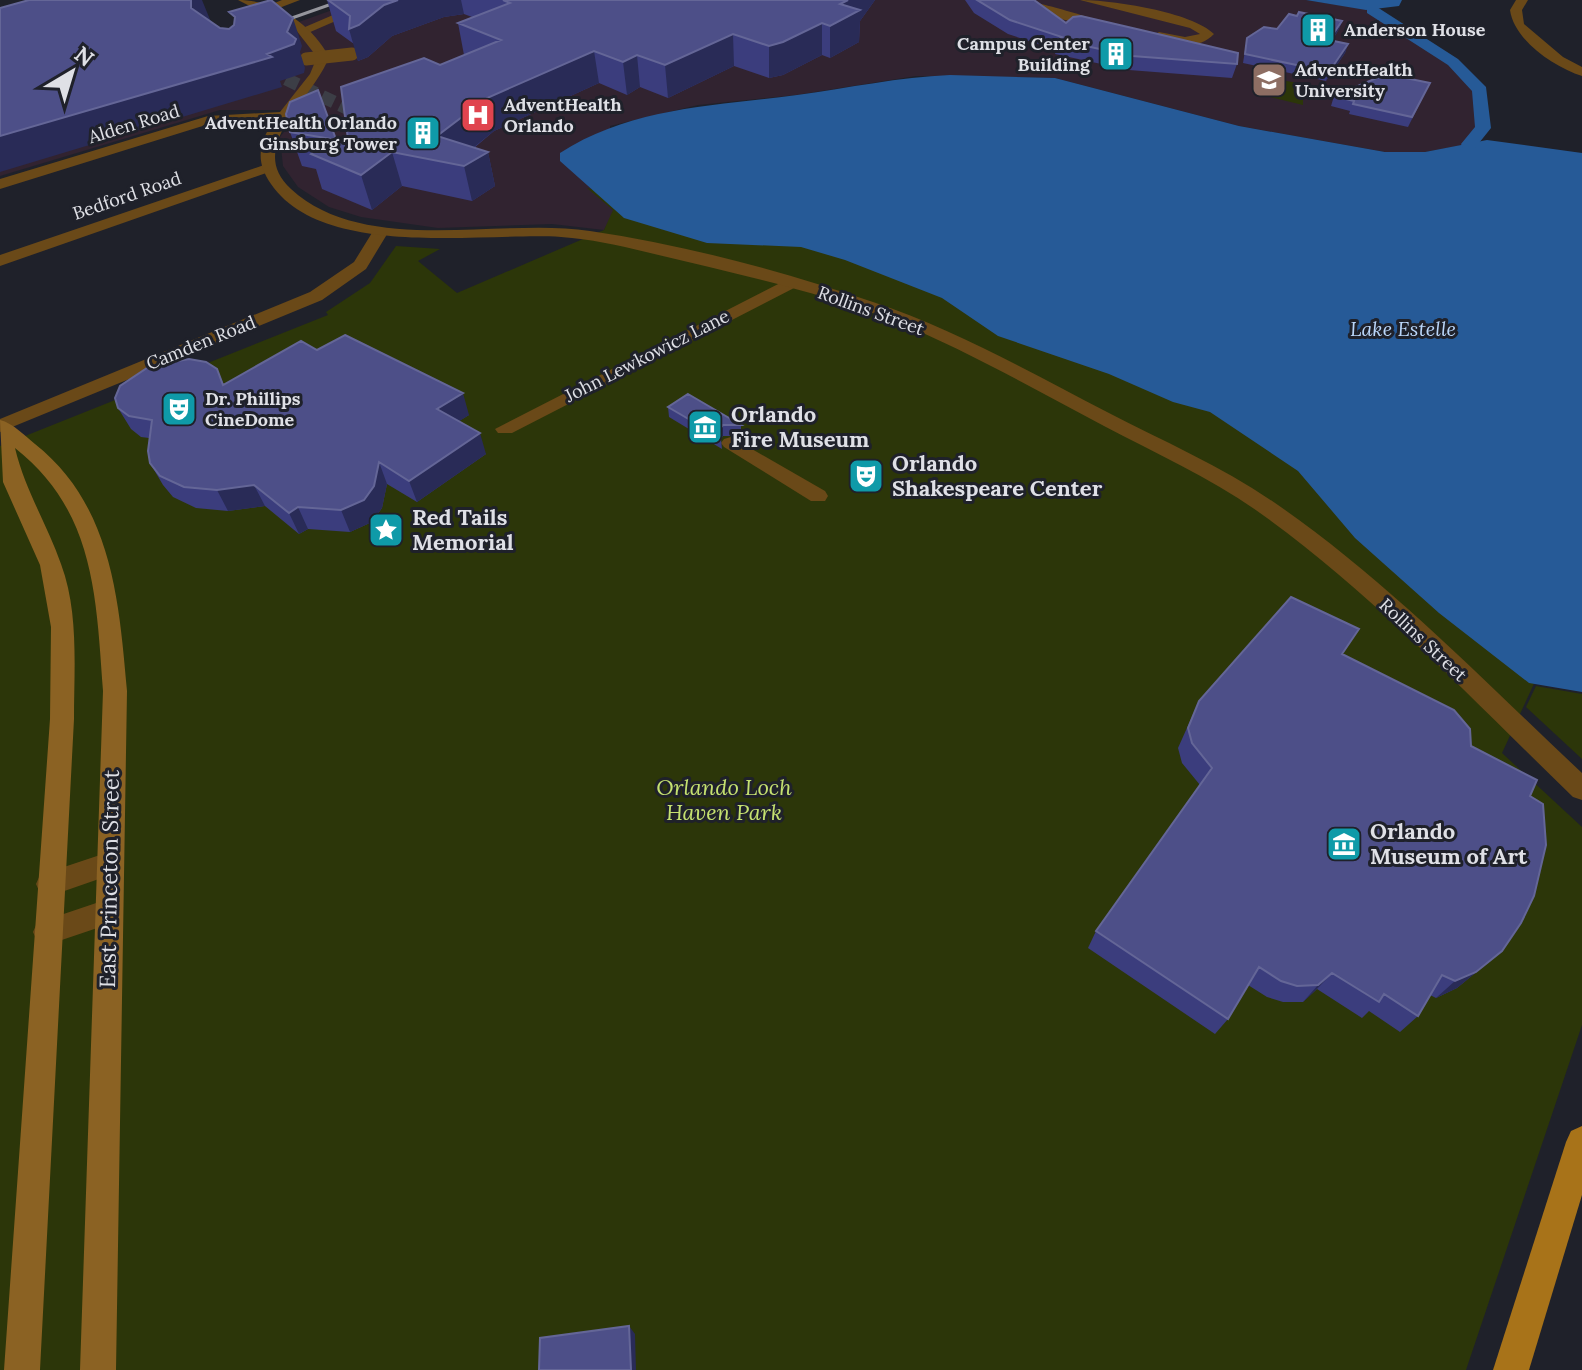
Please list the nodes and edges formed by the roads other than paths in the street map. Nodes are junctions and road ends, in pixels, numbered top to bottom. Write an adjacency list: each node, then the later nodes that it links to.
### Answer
1 (244, 0): 7 (street)
2 (294, 0): 7 (street)
3 (378, 0): 9 (street)
4 (1027, 0): 8 (street)
5 (1086, 0): 10 (street)
6 (1522, 0): 13 (street)
7 (266, 9): 9 (street)
8 (1120, 28)
9 (304, 30): 14 (street)
10 (1147, 34)
11 (352, 54): 12 (street, bridge)
12 (306, 59)
13 (1582, 72)
14 (282, 116): 15 (street); 16 (street, Alden Road)
15 (267, 168): 17 (street, Rollins Street); 18 (street, Bedford Road)
16 (0, 184)
17 (381, 231): 19 (street, Rollins Street); 20 (street, Camden Road)
18 (0, 261)
19 (790, 283): 21 (street, John Lewkowicz Lane); 24 (street, Rollins Street)
20 (0, 426): 25 (main road, East Princeton Street); 26 (main road)
21 (505, 429)
22 (731, 443): 23 (street)
23 (818, 496)
24 (1582, 789)
25 (109, 864): 26 (street); 27 (main road, East Princeton Street)
26 (50, 884): 28 (main road)
27 (108, 912): 28 (street); 31 (main road, East Princeton Street)
28 (47, 932): 30 (main road)
29 (1582, 1142): 32 (main road)
30 (22, 1370)
31 (98, 1370)
32 (1511, 1370)

